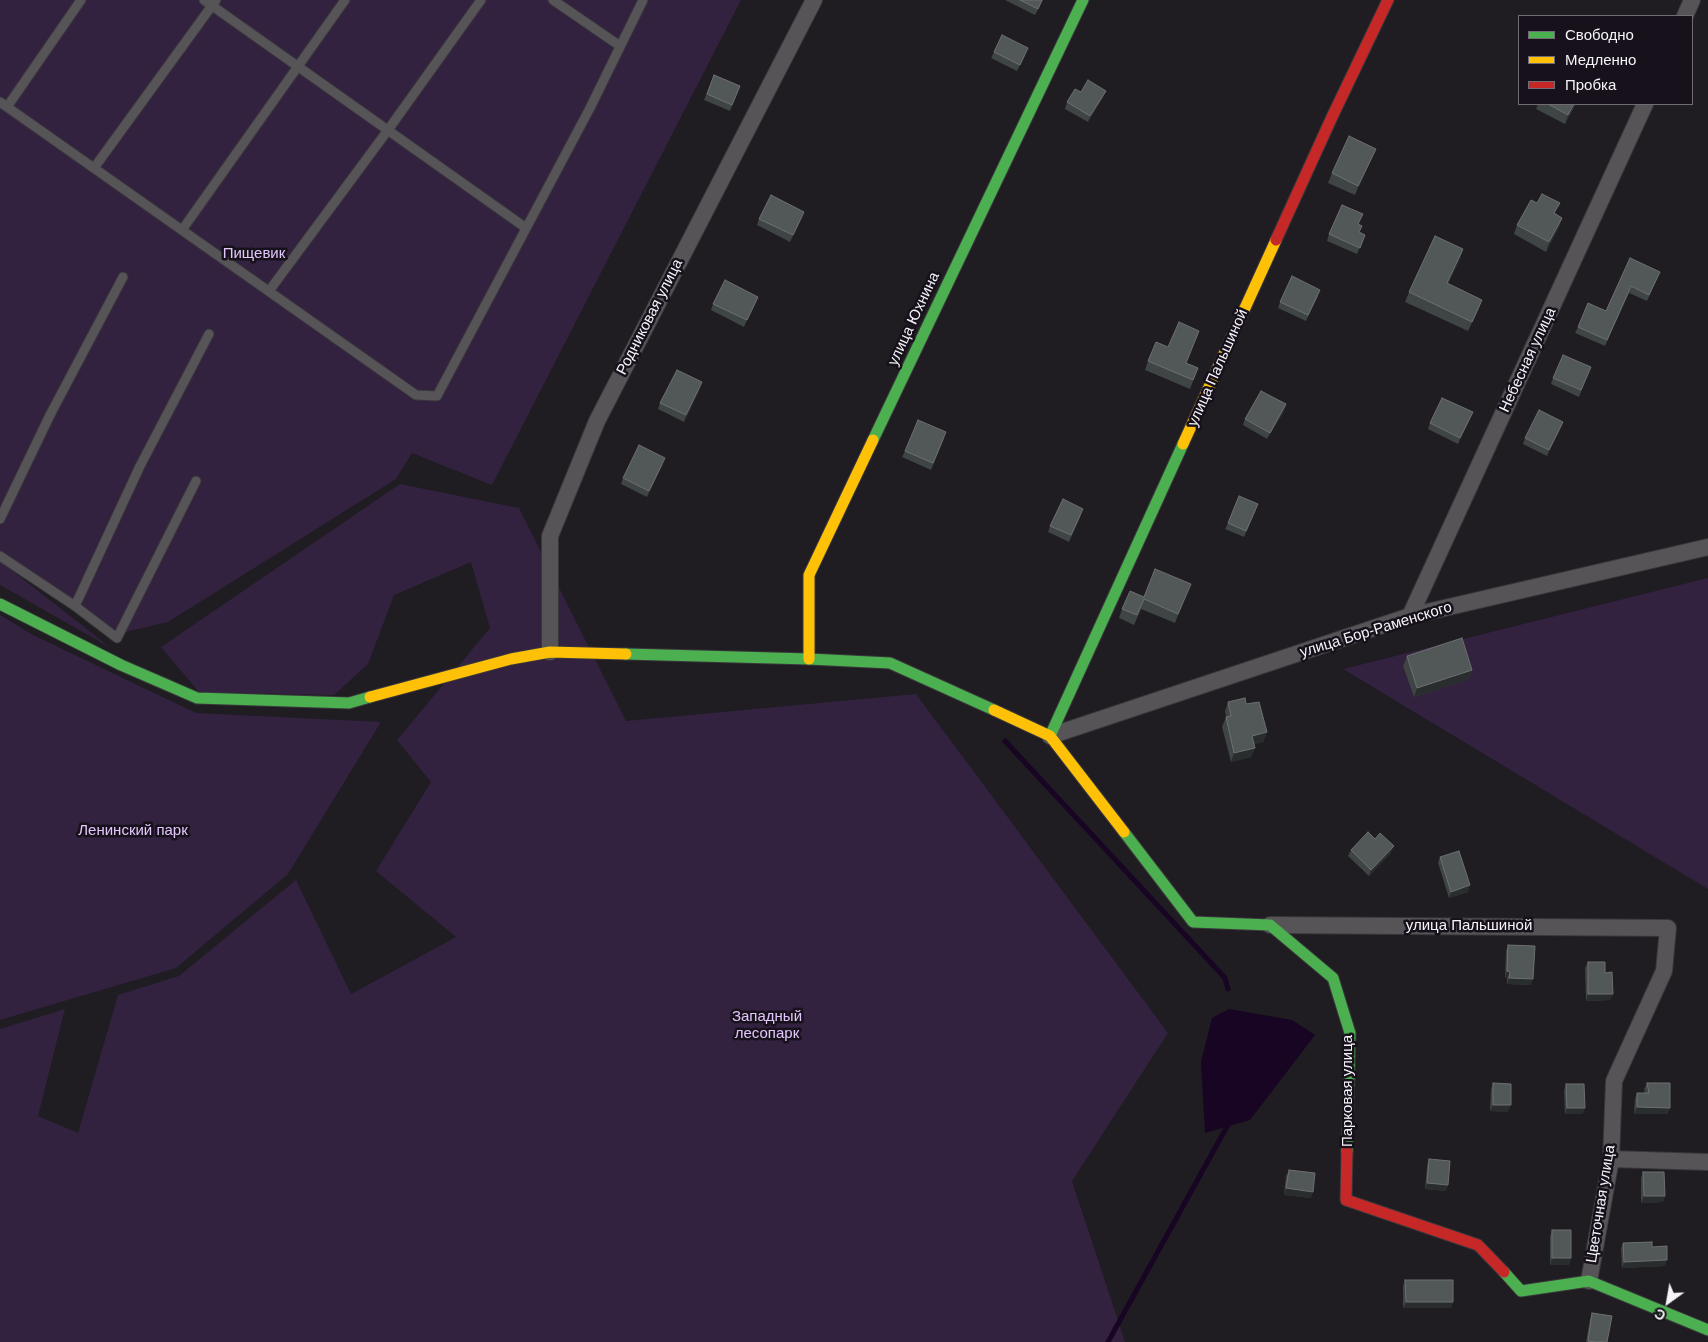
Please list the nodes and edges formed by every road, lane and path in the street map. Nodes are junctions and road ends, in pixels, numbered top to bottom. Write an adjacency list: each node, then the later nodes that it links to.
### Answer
1 (81, 0): 14 (lane)
2 (345, 0): 13 (lane)
3 (481, 0): 16 (lane)
4 (553, 0): 12 (lane)
5 (643, 0): 12 (lane)
6 (814, 0): 30 (street, Родниковая улица)
7 (1083, 0): 31 (street, улица Юхнина)
8 (1388, 0): 32 (street, улица Пальшиной)
9 (1692, 0): 11 (street)
10 (211, 2): 13 (lane); 17 (lane)
11 (1685, 15)
12 (620, 46): 18 (lane)
13 (298, 66): 16 (lane); 19 (lane)
14 (3, 104): 17 (lane)
15 (1645, 105): 29 (street, Небесная улица)
16 (388, 130): 18 (lane); 21 (lane)
17 (94, 168): 19 (lane)
18 (526, 228): 21 (lane)
19 (182, 230): 21 (lane)
20 (123, 277): 24 (lane)
21 (269, 291)
22 (209, 334): 28 (lane)
23 (196, 481): 28 (lane)
24 (0, 519)
25 (1708, 547): 29 (street, улица Бор-Раменского)
26 (0, 556): 28 (lane)
27 (0, 604): 30 (street)
28 (75, 606)
29 (1410, 616): 32 (street, улица Бор-Раменского)
30 (550, 652): 31 (street)
31 (809, 659): 32 (street)
32 (1050, 736): 33 (street)
33 (1270, 925): 34 (street, улица Пальшиной); 37 (street, Парковая улица)
34 (1668, 928): 35 (street, Цветочная улица)
35 (1611, 1159): 36 (street); 37 (street, Цветочная улица)
36 (1708, 1162)
37 (1589, 1280): 38 (street)
38 (1708, 1330)

